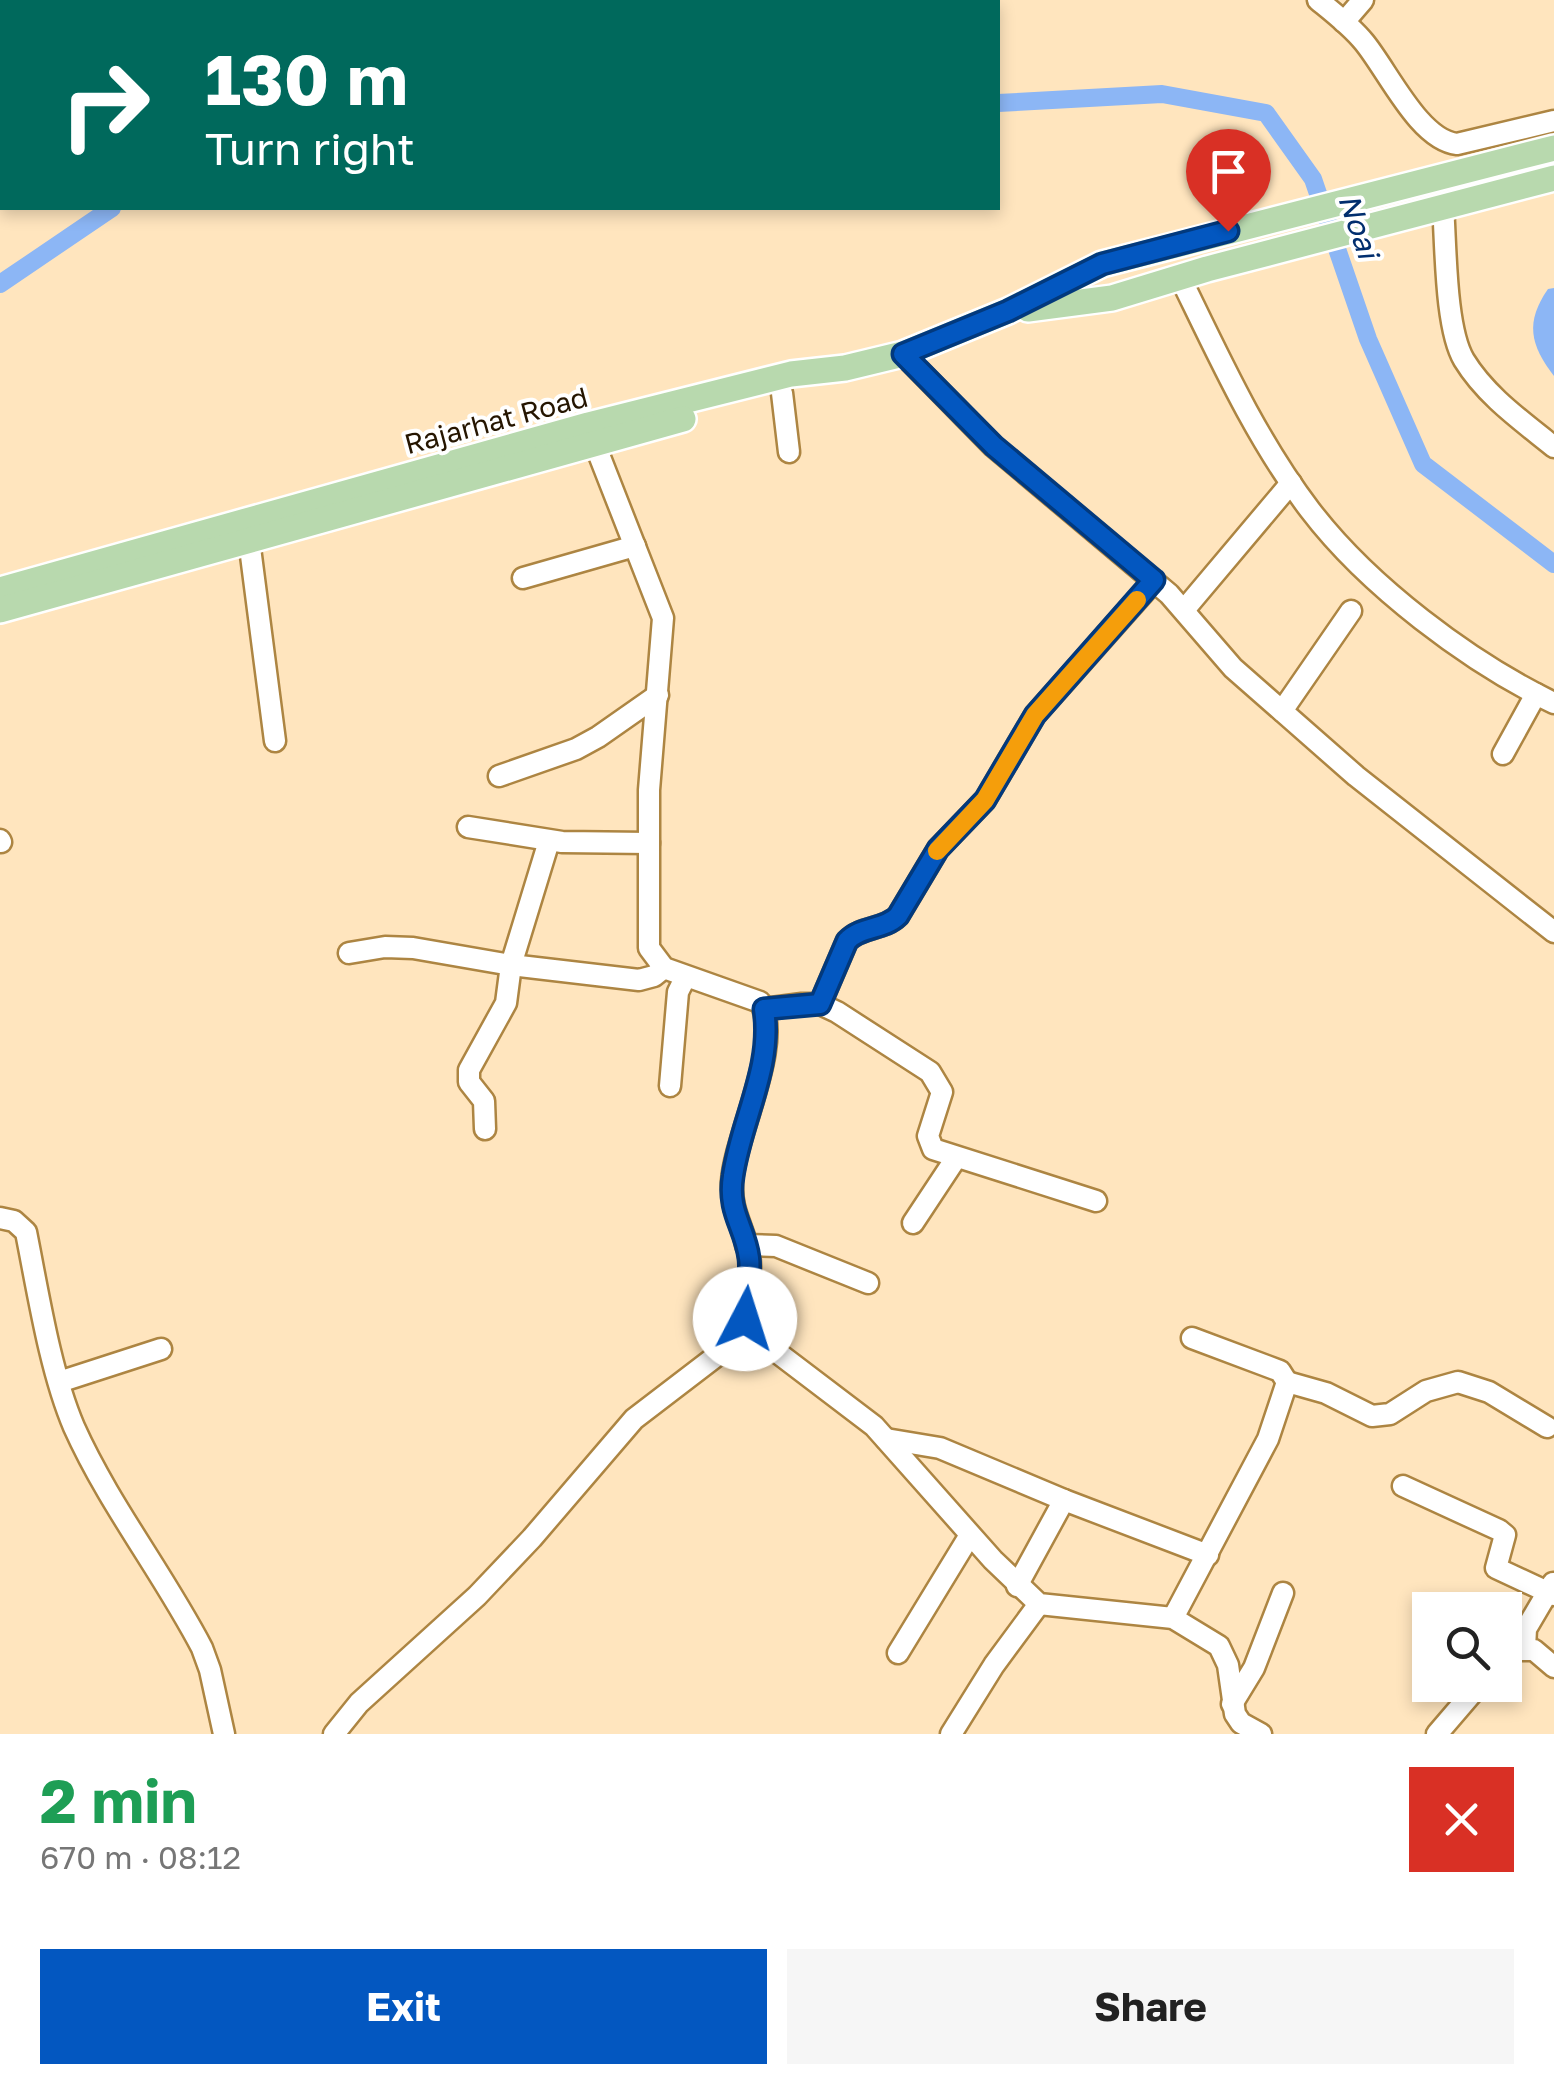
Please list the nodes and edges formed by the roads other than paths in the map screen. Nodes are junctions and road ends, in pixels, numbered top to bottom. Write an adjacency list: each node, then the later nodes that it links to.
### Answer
1 (1318, 0): 3 (street)
2 (1363, 0): 3 (street)
3 (1344, 22): 4 (street)
4 (1554, 121)
5 (1554, 148): 9 (main road)
6 (1554, 178): 7 (main road)
7 (1443, 206): 8 (main road); 14 (street)
8 (1180, 277): 9 (main road); 16 (street)
9 (1008, 311): 10 (main road, Rajarhat Road)
10 (903, 354): 11 (main road, Rajarhat Road); 20 (street)
11 (845, 368): 12 (main road); 21 (main road, Rajarhat Road)
12 (782, 394): 13 (main road); 15 (street)
13 (594, 442): 17 (main road); 18 (street)
14 (1554, 446)
15 (788, 452)
16 (1292, 483): 23 (street); 26 (street)
17 (249, 540): 22 (main road); 28 (street)
18 (636, 546): 19 (street); 25 (street)
19 (523, 578)
20 (1154, 580): 23 (street); 39 (street)
21 (0, 590)
22 (0, 610)
23 (1184, 610): 27 (street)
24 (1351, 612): 27 (street)
25 (658, 694): 30 (street); 33 (street)
26 (1545, 698): 29 (street)
27 (1282, 711): 34 (street)
28 (274, 741)
29 (1503, 754)
30 (499, 776)
31 (468, 827): 32 (street)
32 (548, 841): 33 (street); 36 (street)
33 (648, 843): 37 (street)
34 (1554, 932)
35 (349, 953): 36 (street)
36 (511, 965): 37 (street); 42 (street)
37 (664, 968): 38 (street)
38 (685, 978): 40 (street); 41 (street)
39 (820, 1004): 40 (street); 43 (street)
40 (764, 1009): 47 (street)
41 (670, 1086)
42 (485, 1129)
43 (956, 1158): 44 (street); 46 (street)
44 (1096, 1201)
45 (0, 1218): 52 (street)
46 (913, 1223)
47 (746, 1245): 48 (street); 49 (street)
48 (868, 1283)
49 (749, 1331): 55 (street); 72 (street)
50 (1192, 1338): 53 (street)
51 (162, 1349): 52 (street)
52 (59, 1382): 71 (street)
53 (1287, 1382): 54 (street); 59 (street)
54 (1547, 1426)
55 (886, 1439): 57 (street); 58 (street)
56 (1403, 1486): 61 (street)
57 (1064, 1500): 59 (street); 60 (street)
58 (970, 1534): 60 (street); 67 (street)
59 (1208, 1555): 64 (street)
60 (1017, 1586): 63 (street)
61 (1552, 1589): 65 (street)
62 (1284, 1593): 70 (street)
63 (1039, 1604): 64 (street); 73 (street)
64 (1173, 1618): 70 (street)
65 (1525, 1648): 66 (street); 68 (street)
66 (1522, 1649)
67 (898, 1653)
68 (1554, 1667)
69 (1464, 1702): 75 (street)
70 (1232, 1704): 74 (street)
71 (224, 1734)
72 (334, 1734)
73 (951, 1734)
74 (1261, 1734)
75 (1437, 1734)

